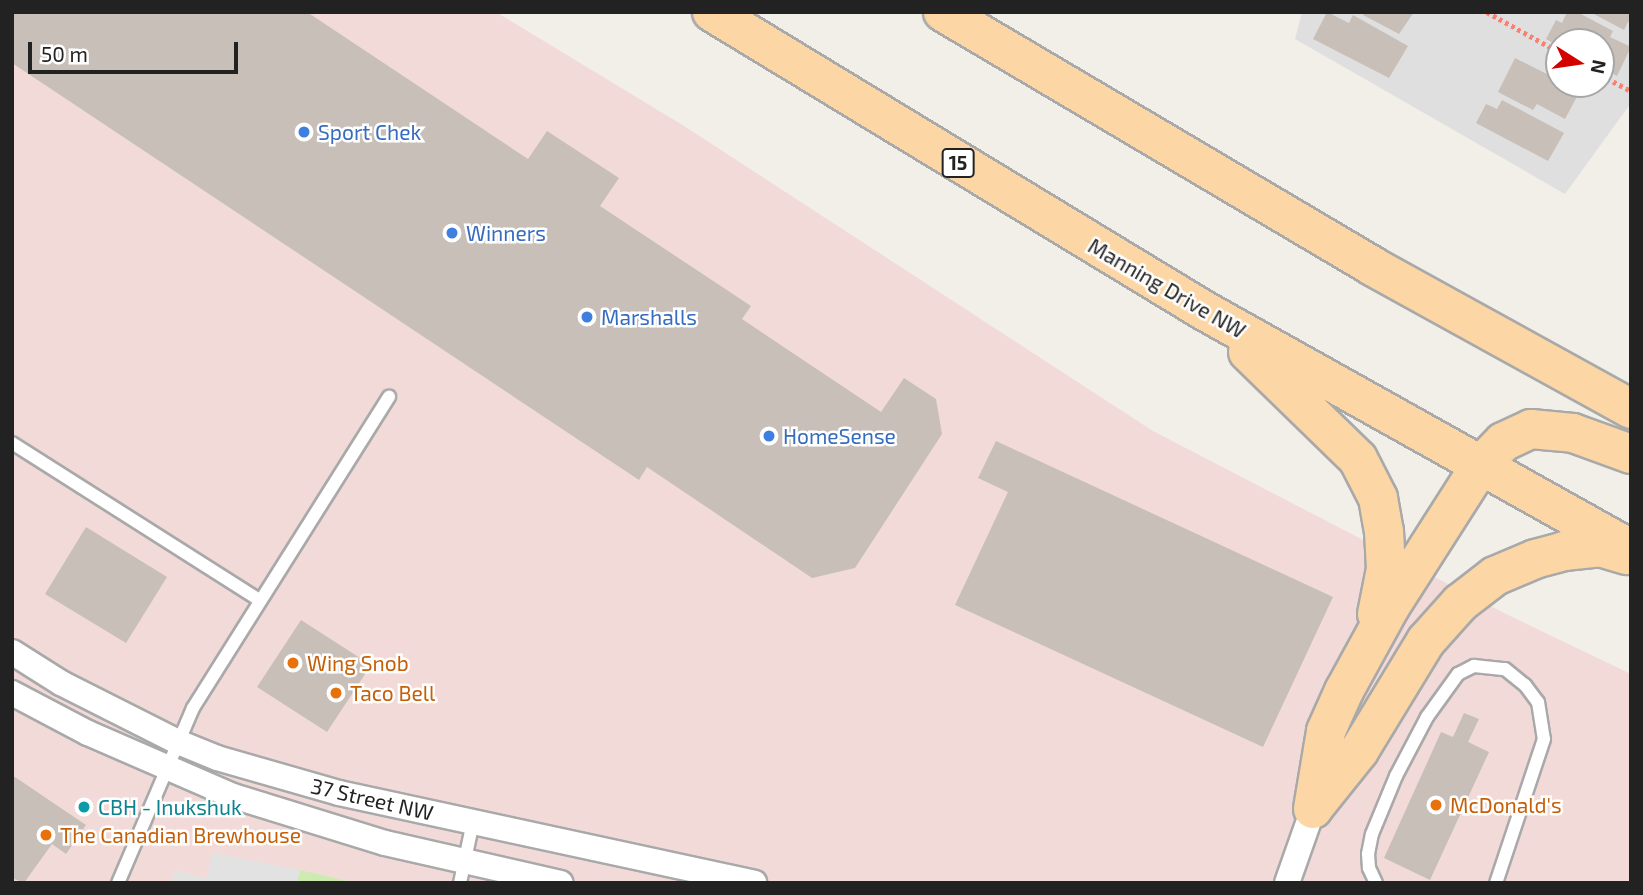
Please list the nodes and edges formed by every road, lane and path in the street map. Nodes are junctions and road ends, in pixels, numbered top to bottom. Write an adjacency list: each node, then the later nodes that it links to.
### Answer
1 (712, 12): 7 (main road, Manning Drive NW / 15)
2 (943, 12): 9 (main road)
3 (1488, 12): 4 (path)
4 (1545, 44)
5 (1615, 82): 6 (path)
6 (1631, 91)
7 (1203, 310): 12 (main road, Manning Drive NW); 16 (main road)
8 (390, 397): 15 (lane)
9 (1631, 409)
10 (12, 443): 15 (lane)
11 (1631, 454): 12 (main road)
12 (1480, 466): 13 (main road, Manning Drive NW); 16 (main road)
13 (1631, 549)
14 (1631, 556): 21 (main road)
15 (259, 600): 19 (lane)
16 (1368, 644): 21 (main road)
17 (12, 652): 19 (street, 37 Street NW)
18 (12, 692): 20 (street, 37 Street NW)
19 (178, 742): 20 (lane); 22 (street, 37 Street NW)
20 (166, 769): 23 (street, 37 Street NW); 24 (lane)
21 (1313, 809): 27 (street)
22 (473, 822): 23 (lane); 26 (street, 37 Street NW)
23 (463, 872): 25 (street, 37 Street NW)
24 (118, 883)
25 (561, 883)
26 (754, 883)
27 (1287, 883)
28 (1376, 883): 29 (lane)
29 (1496, 883)

